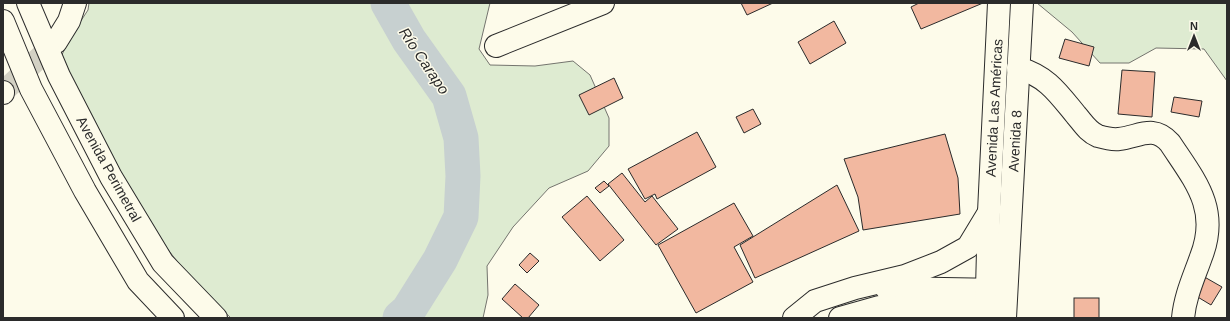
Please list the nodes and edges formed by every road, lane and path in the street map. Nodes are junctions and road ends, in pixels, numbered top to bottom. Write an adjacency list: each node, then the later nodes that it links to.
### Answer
1 (28, 3): 16 (main road, Avenida Perimetral)
2 (75, 3): 7 (main road)
3 (603, 3): 8 (main road)
4 (999, 3): 10 (main road, Avenida Las Américas)
5 (1022, 3): 9 (main road, Avenida Las Américas)
6 (3, 21): 15 (main road)
7 (56, 42)
8 (496, 46)
9 (1018, 68): 12 (main road, Avenida 8); 19 (main road)
10 (989, 212): 11 (main road); 12 (main road, Avenida Las Américas)
11 (855, 288): 12 (main road); 17 (main road)
12 (997, 290): 14 (main road)
13 (915, 313): 14 (main road); 18 (main road)
14 (995, 315)
15 (173, 318)
16 (216, 318)
17 (794, 318)
18 (840, 318)
19 (1183, 318)

